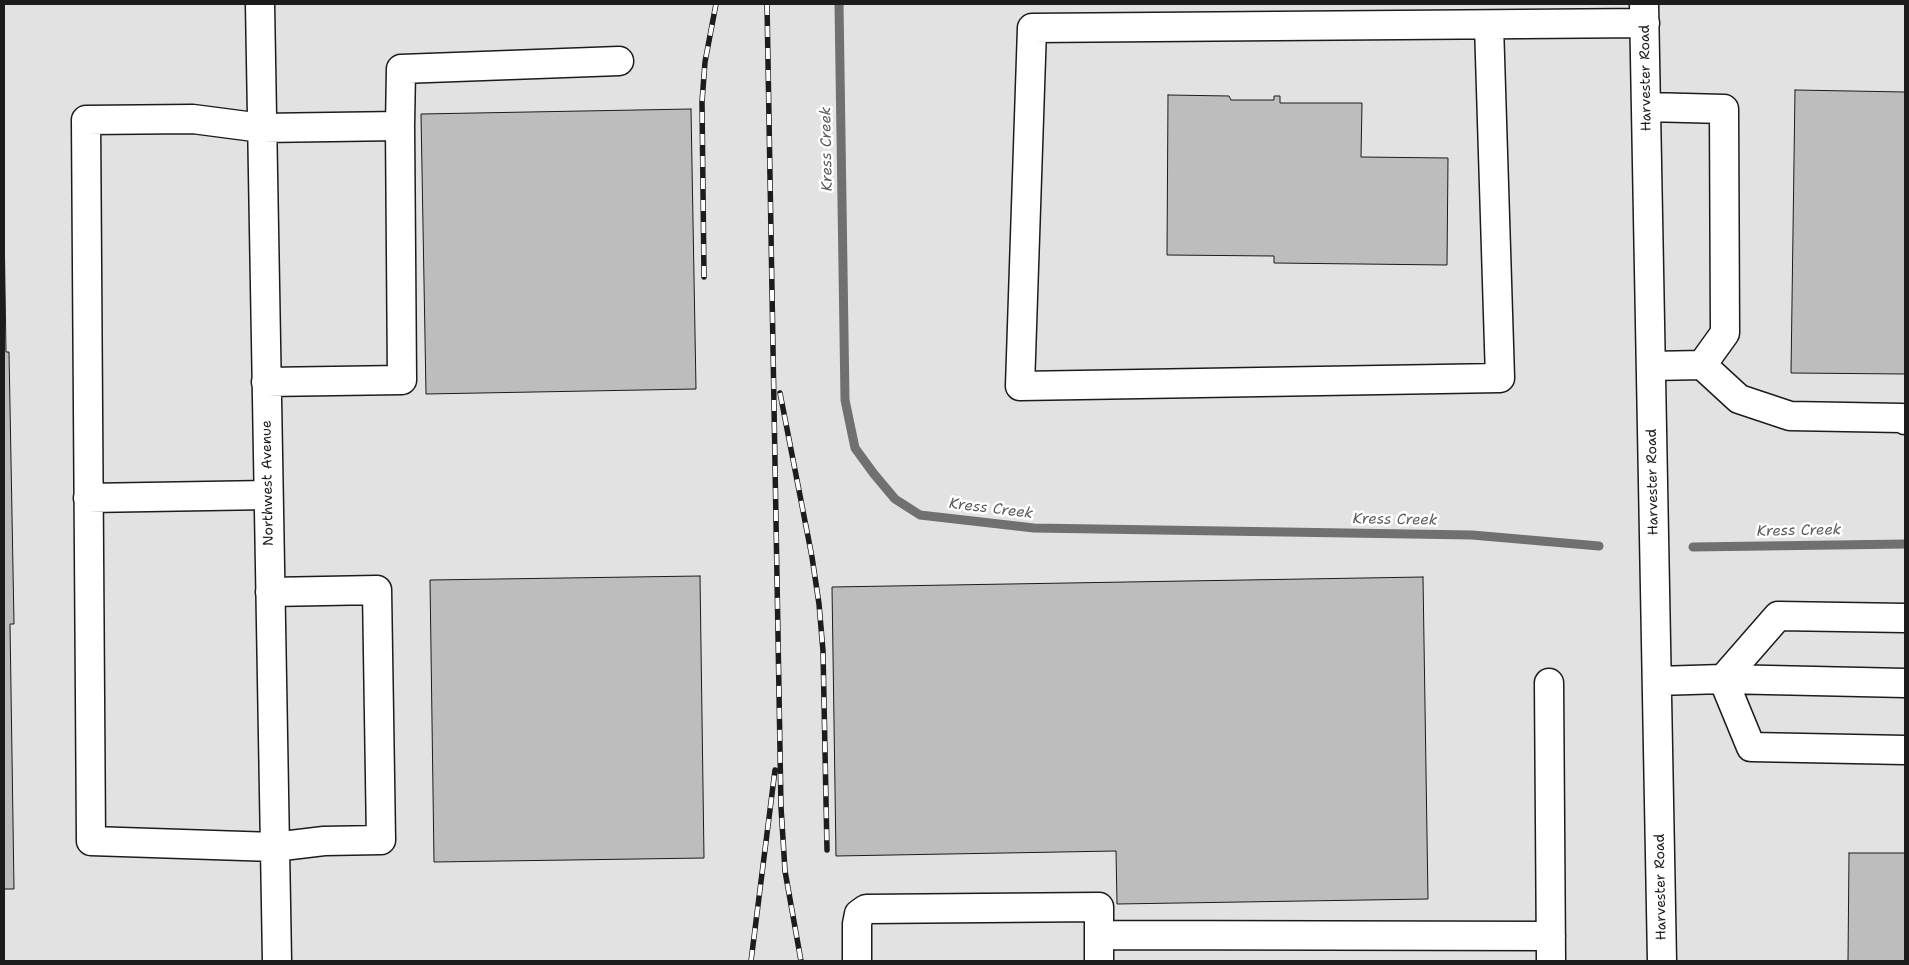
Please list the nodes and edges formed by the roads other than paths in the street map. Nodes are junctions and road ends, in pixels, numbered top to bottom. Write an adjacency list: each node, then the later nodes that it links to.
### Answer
1 (260, 4): 7 (street, Northwest Avenue)
2 (1645, 14): 3 (street); 5 (street, Harvester Road)
3 (1489, 25): 3 (street)
4 (619, 62): 6 (street)
5 (1647, 108): 8 (street); 9 (street, Harvester Road)
6 (400, 126): 7 (street); 10 (street)
7 (262, 128): 10 (street, Northwest Avenue); 13 (street)
8 (1702, 365): 9 (street); 11 (street)
9 (1651, 366): 17 (street, Harvester Road)
10 (266, 382): 12 (street, Northwest Avenue)
11 (1905, 420)
12 (268, 495): 13 (street); 14 (street, Northwest Avenue)
13 (88, 498): 21 (street)
14 (270, 592): 21 (street, Northwest Avenue); 21 (street)
15 (1905, 618): 16 (street)
16 (1723, 679): 17 (street); 19 (street); 20 (street)
17 (1657, 681): 26 (street, Harvester Road)
18 (1549, 683): 23 (street)
19 (1905, 683)
20 (1905, 750)
21 (274, 847): 24 (street, Northwest Avenue)
22 (1099, 948): 23 (street); 25 (street)
23 (1551, 949)
24 (277, 961)
25 (857, 961)
26 (1662, 961)

